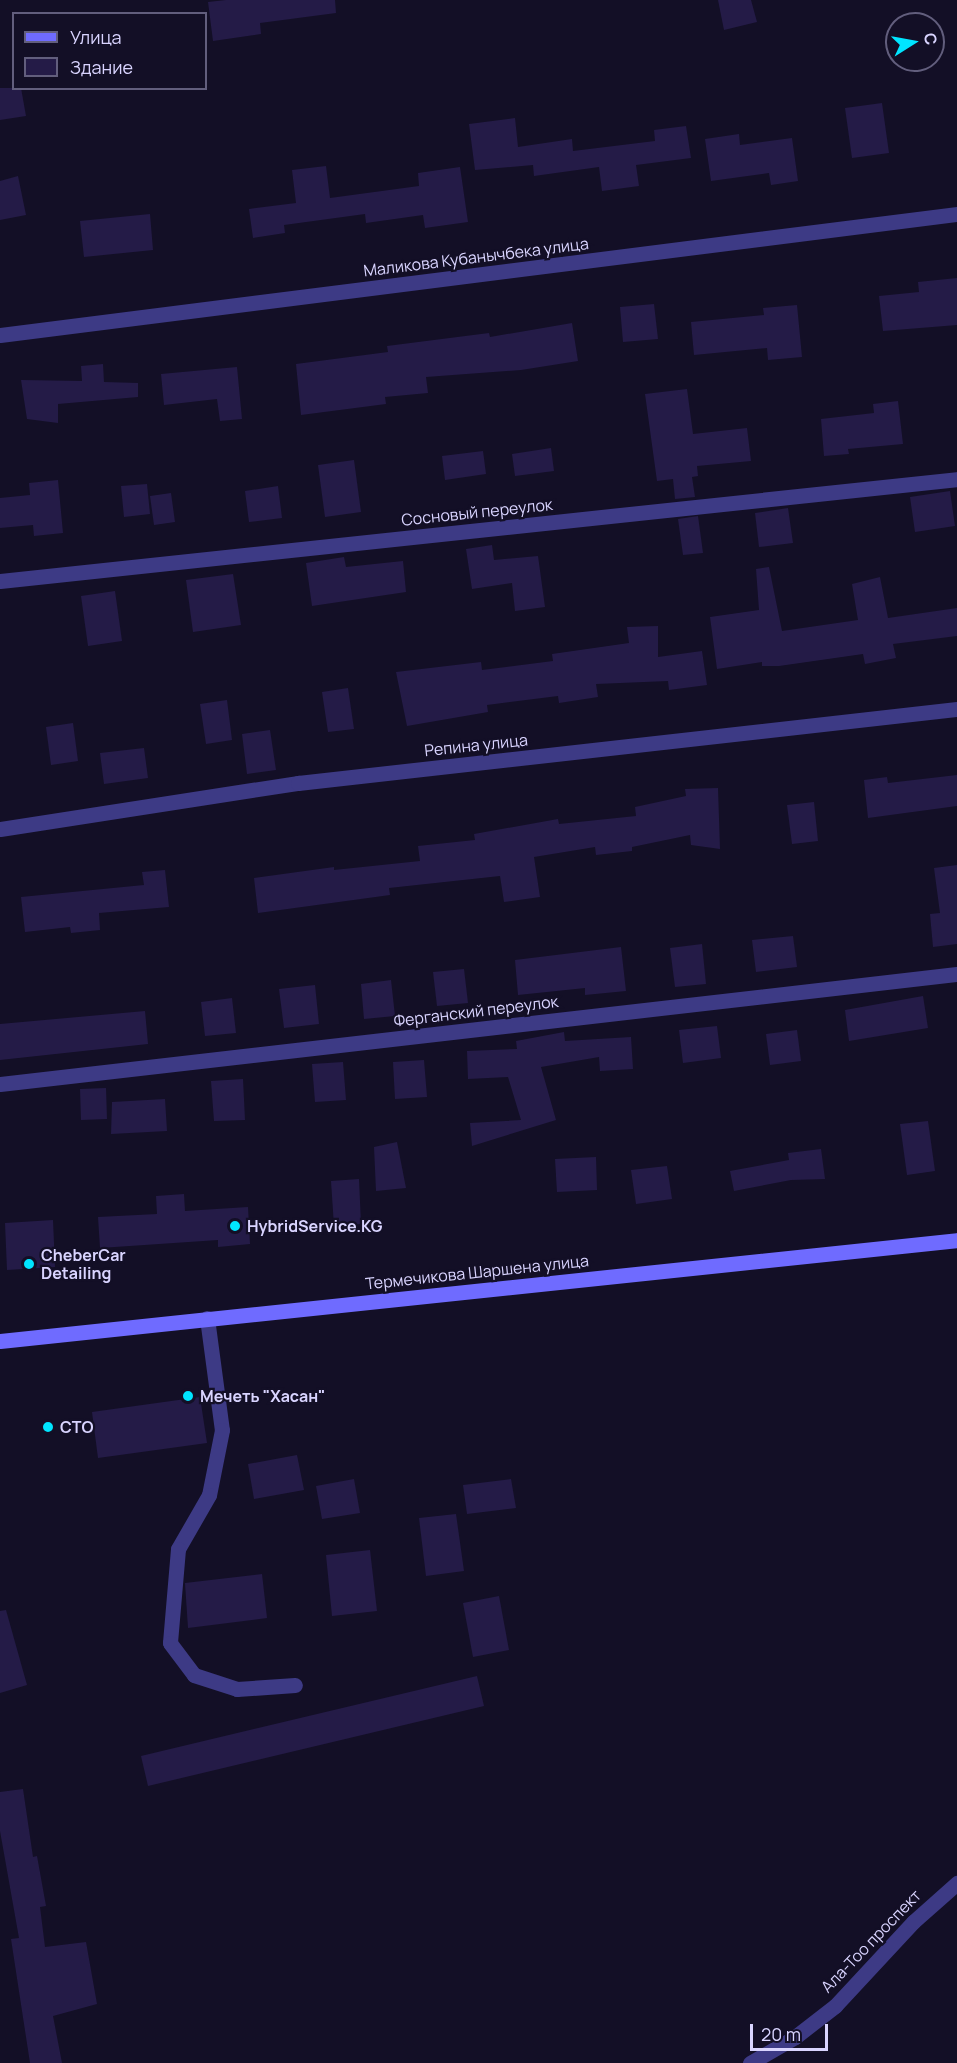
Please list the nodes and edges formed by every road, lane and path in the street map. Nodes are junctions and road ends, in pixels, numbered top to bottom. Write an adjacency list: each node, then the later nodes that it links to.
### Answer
1 (957, 214): 2 (street, Маликова Кубанычбека улица)
2 (0, 336)
3 (957, 479): 4 (street, Сосновый переулок)
4 (0, 580)
5 (957, 709): 6 (street, Репина улица)
6 (0, 829)
7 (957, 974): 8 (street, Ферганский переулок)
8 (0, 1084)
9 (957, 1240): 10 (street, Термечикова Шаршена улица)
10 (207, 1318): 11 (street, Термечикова Шаршена улица); 12 (street)
11 (0, 1341)
12 (296, 1685)
13 (957, 1882): 14 (street, Ала-Тоо проспект)
14 (750, 2063)

